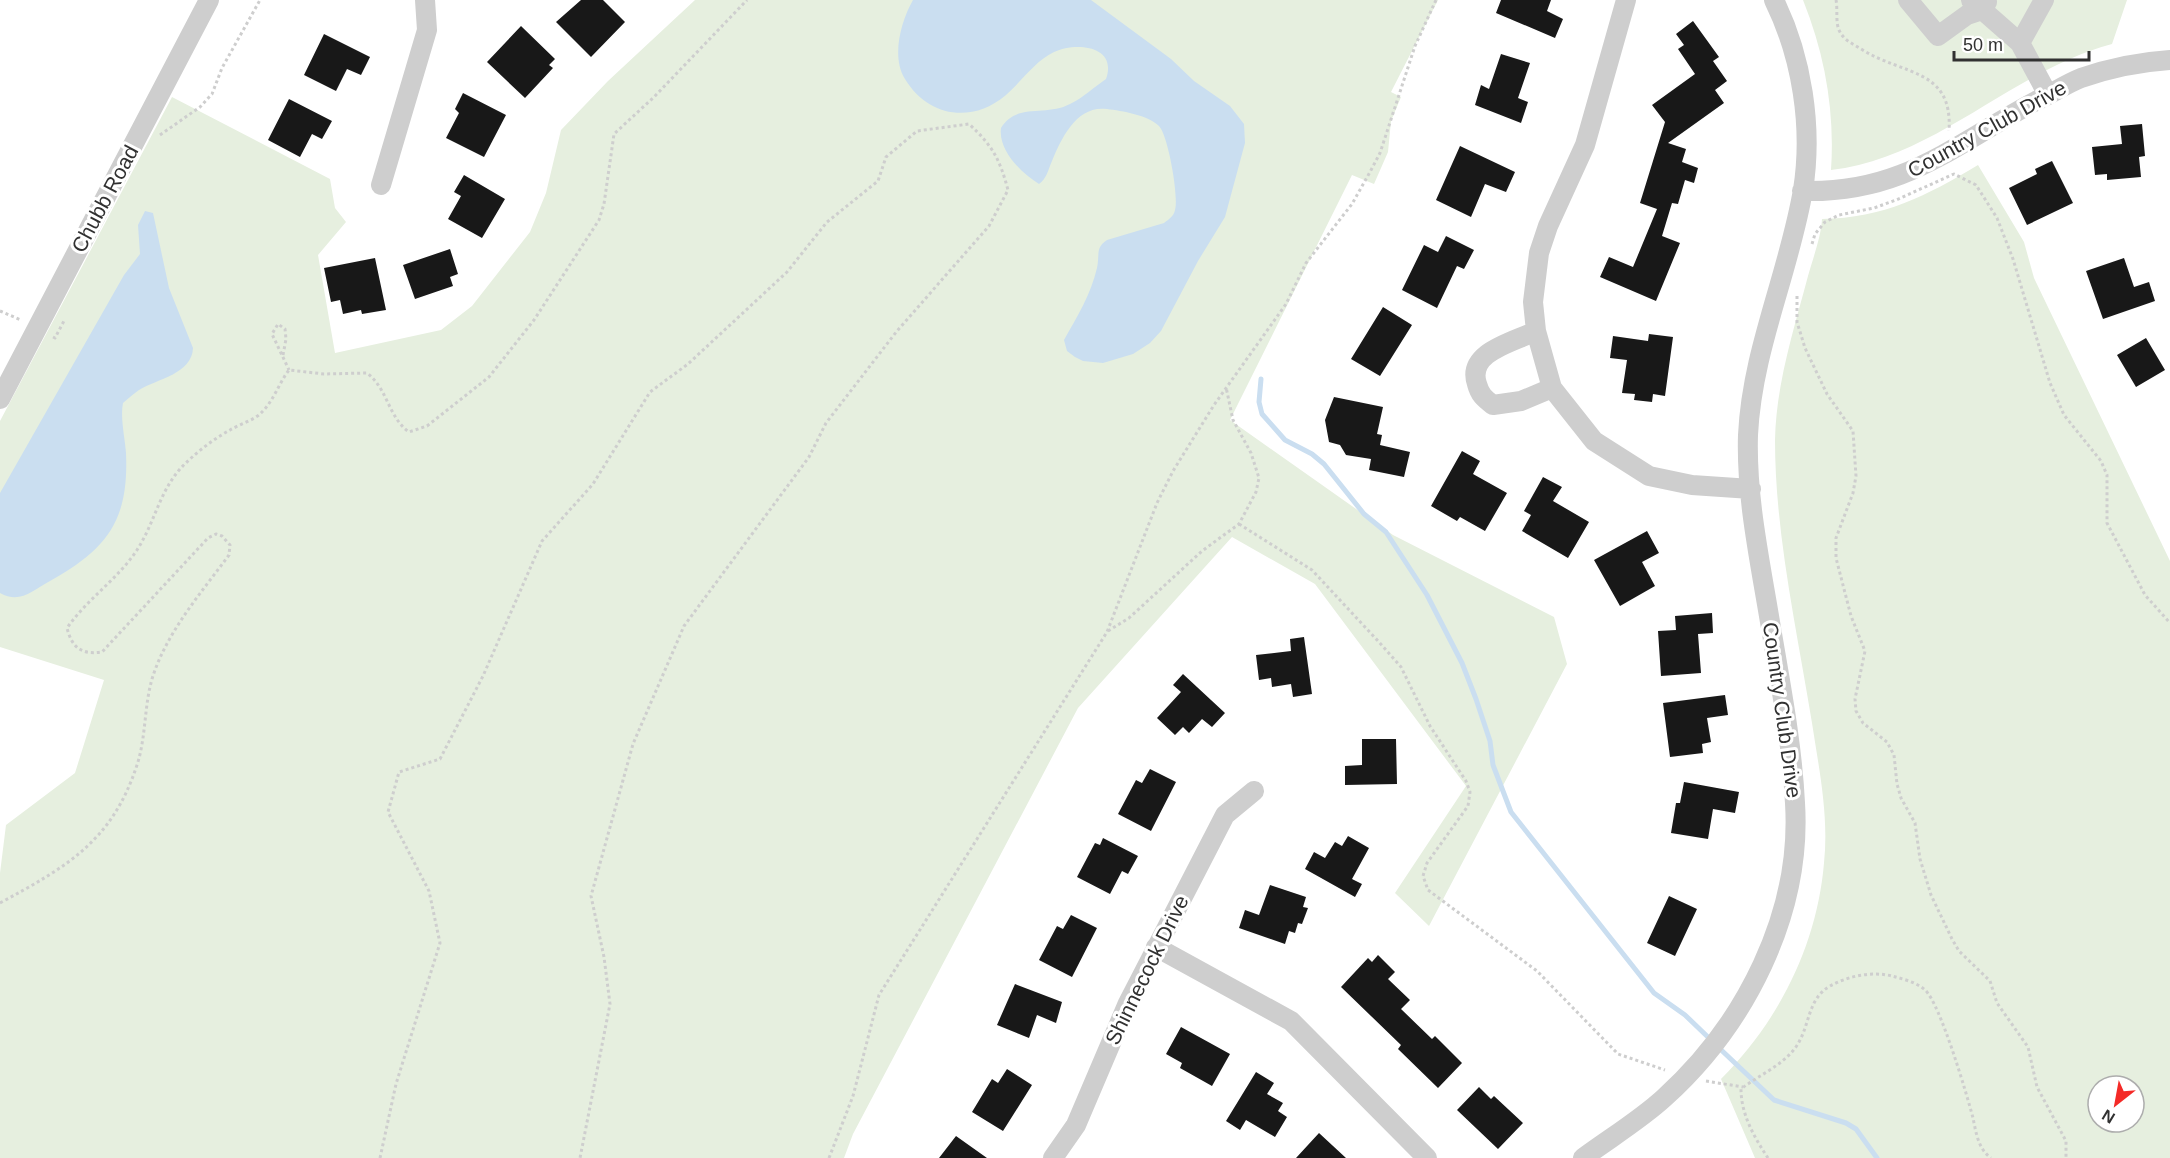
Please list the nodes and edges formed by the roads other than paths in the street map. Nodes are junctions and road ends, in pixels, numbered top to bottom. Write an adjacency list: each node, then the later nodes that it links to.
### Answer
1 (209, 0): 15 (street, Chubb Road)
2 (425, 0): 11 (street)
3 (1626, 0): 13 (street)
4 (1774, 0): 12 (street, Country Club Drive)
5 (1908, 0): 7 (street)
6 (2044, 0): 8 (street)
7 (1980, 3): 8 (street)
8 (2020, 43): 10 (street)
9 (2170, 60): 10 (street, Country Club Drive)
10 (2048, 95): 12 (street, Country Club Drive)
11 (381, 186)
12 (1802, 191): 16 (street, Country Club Drive)
13 (1536, 331): 14 (street); 14 (street)
14 (1552, 388): 16 (street)
15 (0, 399)
16 (1751, 489): 19 (street, Country Club Drive)
17 (1254, 791): 18 (street, Shinnecock Drive)
18 (1156, 947): 20 (street, Shinnecock Drive); 21 (street)
19 (1588, 1157)
20 (1053, 1158)
21 (1427, 1158)

